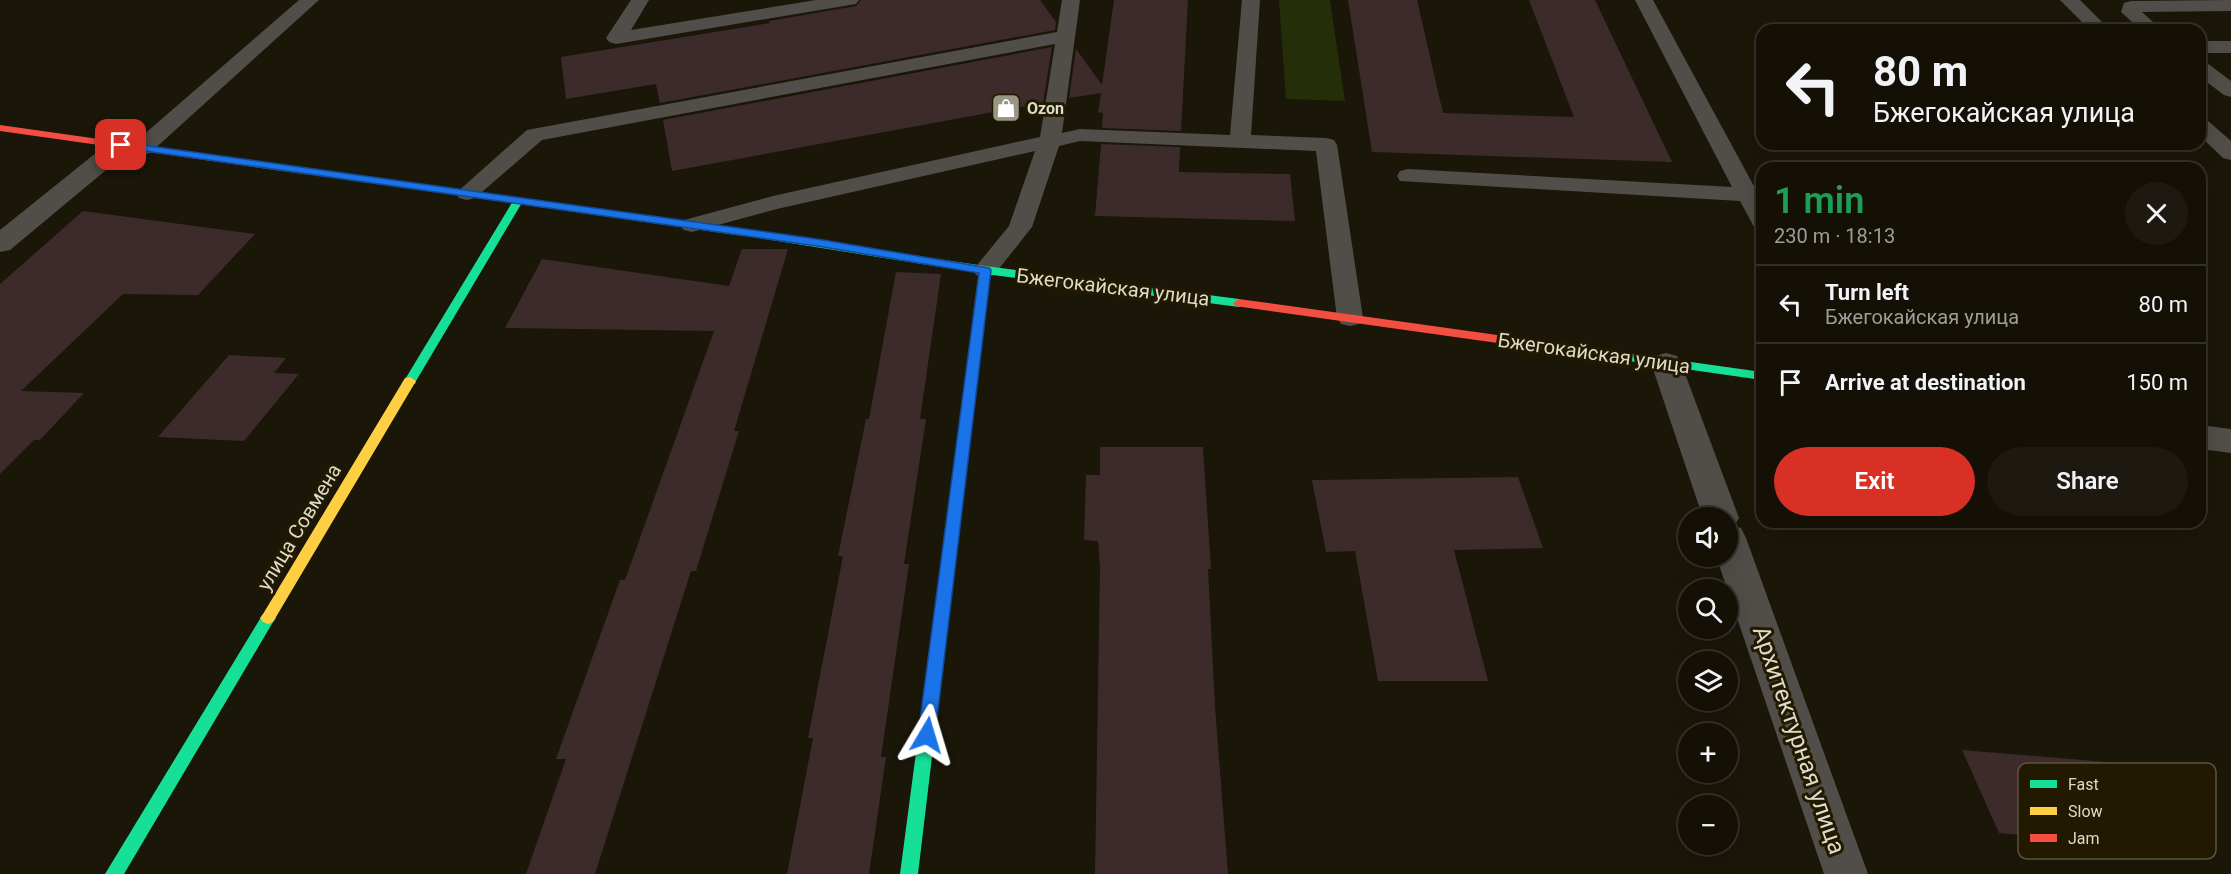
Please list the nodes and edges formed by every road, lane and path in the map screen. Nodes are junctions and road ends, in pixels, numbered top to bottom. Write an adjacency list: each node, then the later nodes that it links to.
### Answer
1 (310, 0): 20 (lane)
2 (640, 0): 3 (lane)
3 (850, 0)
4 (1071, 0): 11 (lane)
5 (1251, 0): 19 (lane)
6 (1644, 0): 24 (lane)
7 (2069, 0): 9 (lane)
8 (2231, 5): 10 (lane)
9 (2095, 24)
10 (2145, 24)
11 (1066, 36): 18 (lane); 23 (lane)
12 (2206, 47): 13 (lane)
13 (2231, 47)
14 (2206, 72): 15 (lane)
15 (2231, 91)
16 (0, 128): 20 (street, Бжегокайская улица)
17 (2206, 130): 21 (lane)
18 (1050, 141): 19 (lane); 27 (lane); 29 (lane)
19 (1240, 142): 30 (lane)
20 (132, 146): 23 (street, Бжегокайская улица); 28 (street)
21 (2231, 153)
22 (1408, 176): 24 (lane)
23 (467, 193): 25 (street, Бжегокайская улица)
24 (1748, 195): 26 (lane)
25 (518, 201): 27 (street, Бжегокайская улица); 37 (street, улица Совмена)
26 (1756, 210)
27 (692, 225): 29 (street, Бжегокайская улица)
28 (0, 244)
29 (985, 270): 30 (street, Бжегокайская улица); 38 (street)
30 (1350, 318): 31 (street, Бжегокайская улица)
31 (1666, 363): 32 (street, Бжегокайская улица); 35 (street)
32 (1756, 375)
33 (2206, 438): 34 (street)
34 (2231, 441)
35 (1717, 507)
36 (1738, 566): 39 (street, Архитектурная улица)
37 (114, 874)
38 (909, 874)
39 (1846, 874)

